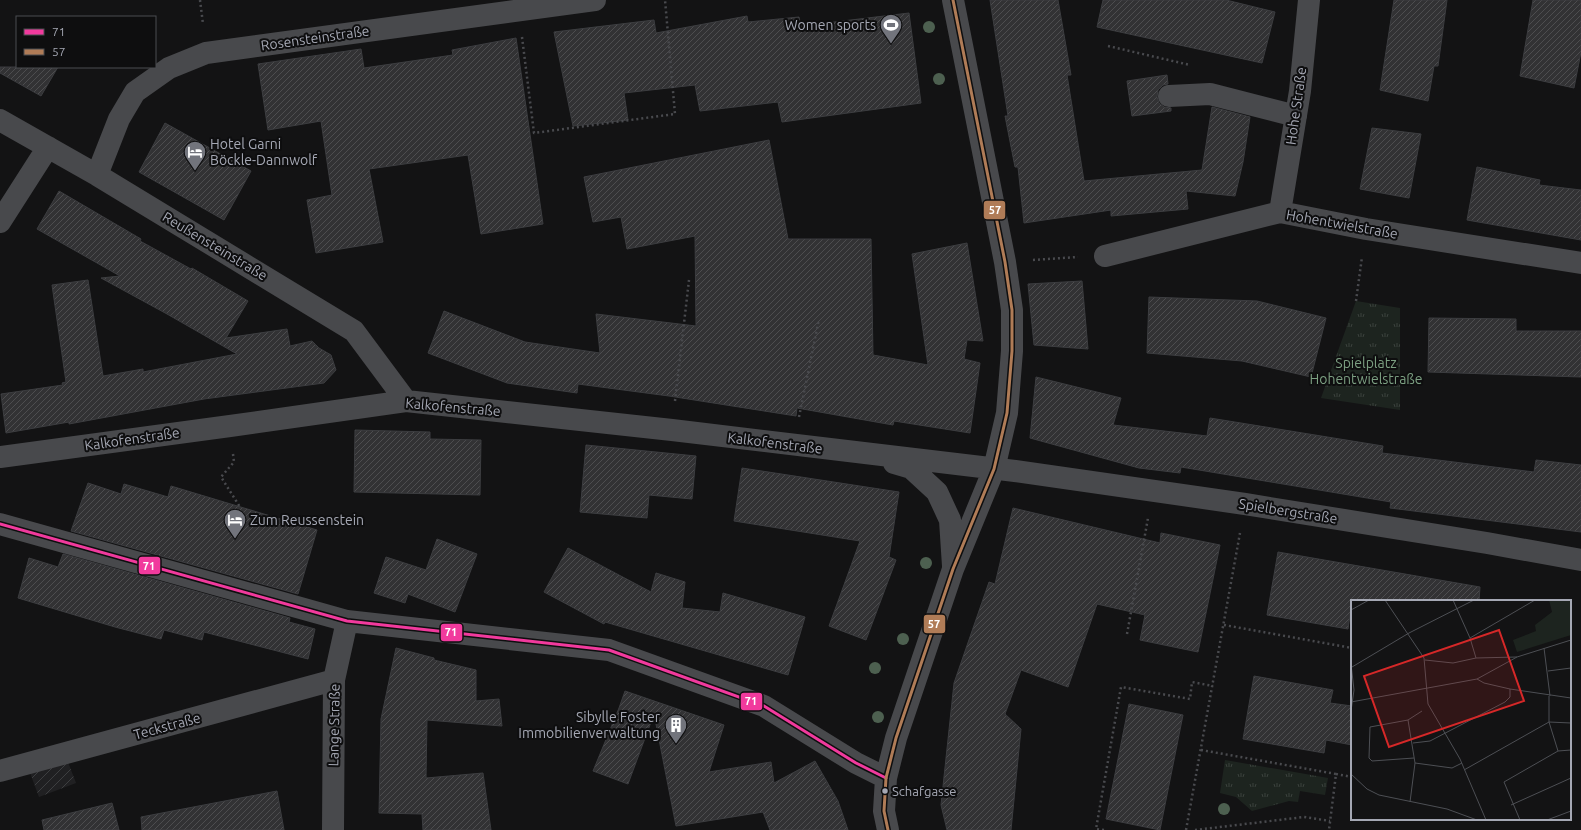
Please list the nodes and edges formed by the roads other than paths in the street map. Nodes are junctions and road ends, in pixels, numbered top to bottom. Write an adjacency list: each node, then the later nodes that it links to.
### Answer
1 (595, 0): 8 (street, Rosensteinstraße)
2 (953, 0): 16 (street)
3 (1309, 0): 5 (street, Hohe Straße)
4 (1170, 96): 5 (street)
5 (1296, 116): 9 (street, Hohe Straße)
6 (0, 120): 7 (street, Reußensteinstraße)
7 (48, 147): 8 (street, Reußensteinstraße); 10 (street)
8 (97, 175): 13 (street, Reußensteinstraße)
9 (1280, 212): 11 (street, Hohentwielstraße); 12 (street, Hohentwielstraße)
10 (0, 222)
11 (1105, 256)
12 (1581, 263)
13 (406, 400): 14 (street, Kalkofenstraße); 15 (street, Kalkofenstraße)
14 (860, 453): 16 (street, Kalkofenstraße); 19 (street, Kalkofenstraße)
15 (0, 457)
16 (994, 470): 18 (street, Spielbergstraße); 19 (street)
17 (0, 524): 20 (street)
18 (1581, 560)
19 (953, 569): 23 (street)
20 (347, 621): 21 (street, Lange Straße); 23 (street)
21 (334, 680): 22 (street, Teckstraße); 24 (street, Lange Straße)
22 (0, 771)
23 (886, 778): 25 (street)
24 (333, 830)
25 (888, 830)

